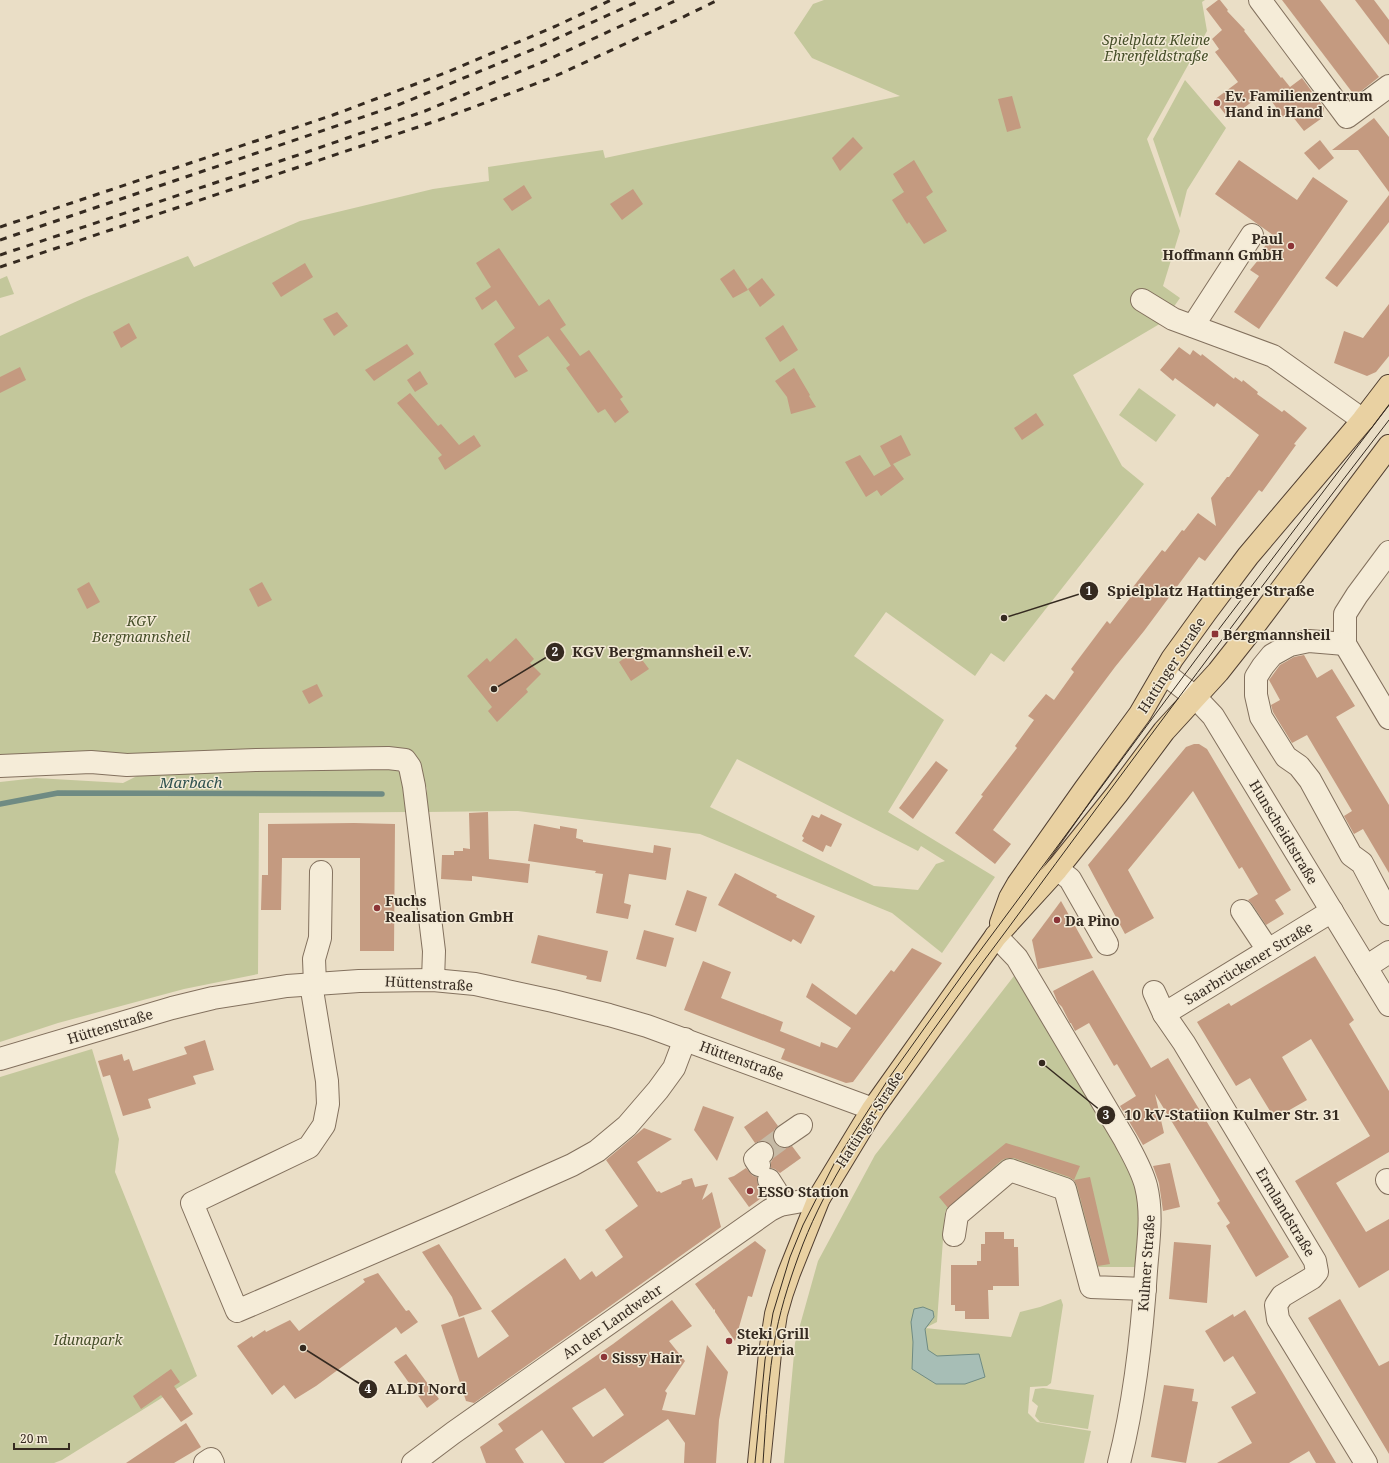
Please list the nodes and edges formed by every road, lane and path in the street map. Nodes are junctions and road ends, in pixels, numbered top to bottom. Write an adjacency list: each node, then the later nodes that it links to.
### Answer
1 (1260, 0): 2 (street)
2 (1389, 86)
3 (1252, 235): 5 (street)
4 (1142, 300): 5 (street)
5 (1193, 326): 7 (street)
6 (1389, 386): 7 (main road, Hattinger Straße)
7 (1363, 420): 11 (main road, Hattinger Straße)
8 (1389, 446): 12 (main road, Hattinger Straße)
9 (1389, 552): 10 (street)
10 (1345, 644): 13 (street); 20 (street)
11 (1164, 673): 12 (street, Hunscheidtstraße); 15 (main road, Hattinger Straße)
12 (1195, 697): 16 (main road, Hattinger Straße); 19 (street, Hunscheidtstraße)
13 (1389, 718)
14 (0, 766): 26 (street)
15 (1038, 856): 16 (main road); 21 (main road, Hattinger Straße)
16 (1057, 870): 21 (main road, Hattinger Straße); 22 (street)
17 (321, 872): 27 (street)
18 (1242, 911): 23 (street)
19 (1332, 911): 23 (street, Saarbrückener Straße); 25 (street, Hunscheidtstraße)
20 (1389, 914)
21 (996, 936): 33 (main road, Hattinger Straße); 38 (street, Kulmer Straße)
22 (1108, 944)
23 (1268, 950): 30 (street, Saarbrückener Straße)
24 (1389, 952): 25 (street)
25 (1366, 967): 29 (street, Hunscheidtstraße)
26 (433, 980): 27 (street, Hüttenstraße); 31 (street, Hüttenstraße)
27 (313, 984): 31 (street); 32 (street, Hüttenstraße)
28 (1154, 992): 30 (street, Ermlandstraße)
29 (1389, 1005)
30 (1164, 1014): 44 (street, Ermlandstraße)
31 (685, 1039): 33 (street, Hüttenstraße)
32 (0, 1059)
33 (872, 1109): 35 (main road, Hattinger Straße)
34 (763, 1166): 36 (street)
35 (819, 1198): 36 (street, An der Landwehr); 42 (main road, Hattinger Straße)
36 (780, 1205): 41 (street, An der Landwehr)
37 (954, 1235): 38 (street)
38 (1145, 1289): 43 (street, Kulmer Straße)
39 (205, 1463): 40 (street)
40 (213, 1463)
41 (412, 1463)
42 (759, 1463)
43 (1119, 1463)
44 (1366, 1463)

